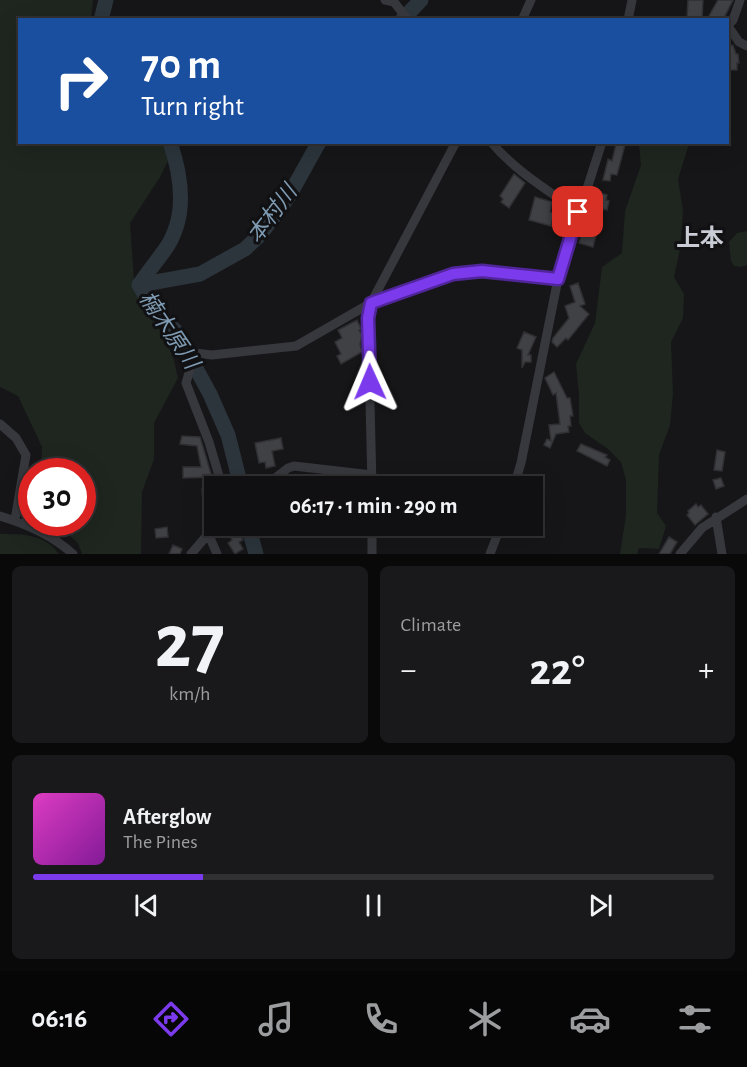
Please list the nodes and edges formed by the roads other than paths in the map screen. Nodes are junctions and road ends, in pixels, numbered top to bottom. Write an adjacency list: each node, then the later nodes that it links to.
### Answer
1 (531, 0): 6 (street)
2 (632, 0): 7 (street)
3 (740, 0): 8 (street)
4 (389, 1): 5 (street)
5 (406, 18)
6 (523, 18)
7 (628, 18)
8 (729, 25)
9 (729, 27): 10 (street)
10 (747, 46)
11 (455, 144): 16 (street)
12 (493, 144): 14 (street)
13 (601, 144): 14 (street)
14 (578, 212): 15 (street)
15 (558, 279): 16 (street); 21 (street)
16 (371, 303): 18 (street); 19 (street)
17 (0, 424): 25 (street)
18 (372, 475): 20 (street)
19 (219, 476)
20 (278, 476)
21 (517, 476)
22 (747, 499): 24 (street)
23 (0, 516): 25 (street)
24 (716, 517): 35 (street); 36 (street)
25 (15, 520): 30 (street)
26 (206, 536): 31 (street)
27 (209, 536): 32 (street)
28 (372, 536): 33 (street)
29 (497, 536): 34 (street)
30 (73, 554)
31 (191, 554)
32 (217, 554)
33 (372, 554)
34 (490, 554)
35 (680, 554)
36 (722, 554)

